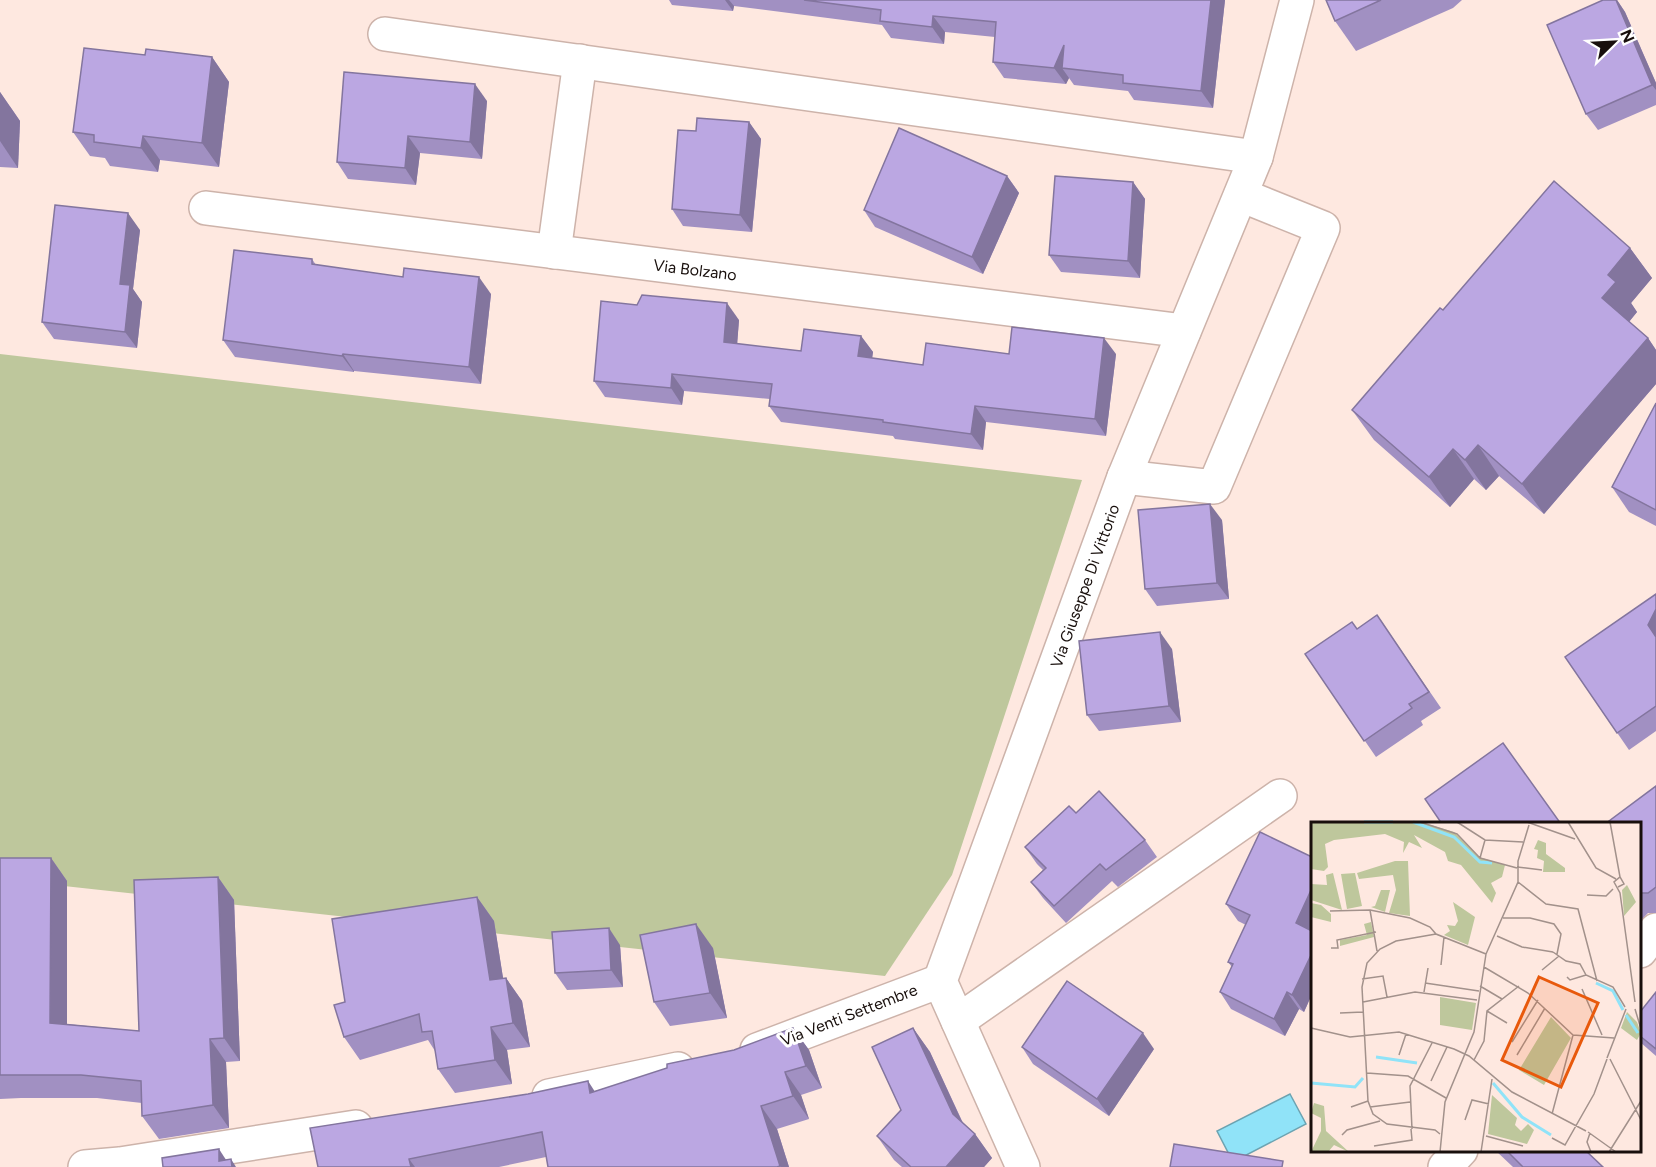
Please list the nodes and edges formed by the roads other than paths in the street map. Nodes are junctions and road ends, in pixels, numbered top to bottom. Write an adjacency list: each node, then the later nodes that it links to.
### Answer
1 (1298, 0): 4 (street, Via Giuseppe Di Vittorio)
2 (386, 34): 3 (street)
3 (580, 61): 4 (street); 7 (street)
4 (1256, 157): 5 (street, Via Giuseppe Di Vittorio)
5 (1241, 195): 8 (street, Via Giuseppe Di Vittorio); 9 (street)
6 (206, 208): 7 (street, Via Bolzano)
7 (554, 252): 8 (street, Via Bolzano)
8 (1184, 331): 9 (street, Via Giuseppe Di Vittorio)
9 (1124, 477): 13 (street, Via Giuseppe Di Vittorio)
10 (1280, 796): 14 (street)
11 (1656, 930): 12 (street)
12 (1641, 950)
13 (940, 981): 14 (street); 15 (street, Via Venti Settembre)
14 (958, 1021): 19 (street)
15 (518, 1102)
16 (389, 1122): 18 (street)
17 (1459, 1152): 20 (street)
18 (85, 1167)
19 (1023, 1167)
20 (1445, 1167)

